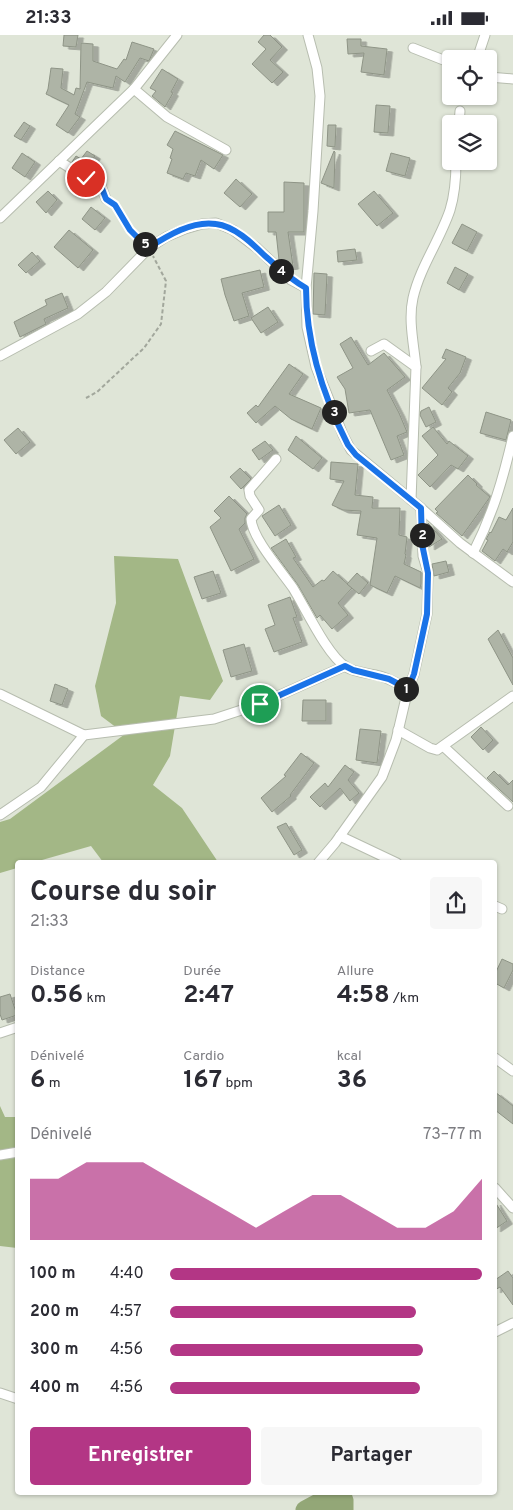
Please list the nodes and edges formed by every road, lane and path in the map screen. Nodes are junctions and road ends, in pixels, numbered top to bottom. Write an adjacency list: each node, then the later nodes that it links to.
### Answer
1 (177, 35): 9 (street)
2 (308, 35): 18 (street)
3 (485, 35): 5 (street)
4 (413, 48): 6 (street)
5 (480, 50)
6 (442, 59)
7 (497, 78): 8 (street)
8 (513, 79)
9 (134, 89): 12 (street); 13 (street)
10 (460, 111): 11 (street)
11 (460, 115)
12 (226, 150)
13 (59, 161): 15 (street); 16 (street)
14 (456, 170): 21 (street)
15 (106, 199): 17 (path)
16 (0, 218)
17 (148, 248): 18 (street); 20 (street); 22 (path)
18 (306, 288): 25 (street)
19 (371, 351): 21 (street)
20 (0, 357)
21 (416, 367): 25 (street)
22 (86, 398)
23 (513, 440): 27 (street)
24 (276, 459): 29 (street)
25 (411, 500): 26 (street)
26 (421, 508): 27 (street); 30 (street)
27 (473, 553): 28 (street)
28 (513, 582)
29 (345, 666): 30 (street); 34 (street)
30 (408, 689): 33 (street)
31 (0, 694): 34 (street)
32 (513, 696): 35 (street)
33 (398, 730): 35 (street); 38 (street)
34 (84, 735): 37 (street)
35 (443, 747): 36 (street)
36 (508, 806)
37 (0, 815)
38 (340, 836): 39 (street); 40 (street)
39 (320, 860)
40 (391, 860)
41 (15, 1028): 42 (street)
42 (0, 1033)
43 (497, 1059): 44 (street)
44 (513, 1071)
45 (15, 1152): 46 (street)
46 (0, 1155)
47 (497, 1190): 48 (street)
48 (513, 1208)
49 (513, 1323): 50 (street)
50 (497, 1331)
51 (0, 1393): 52 (street)
52 (15, 1398)

